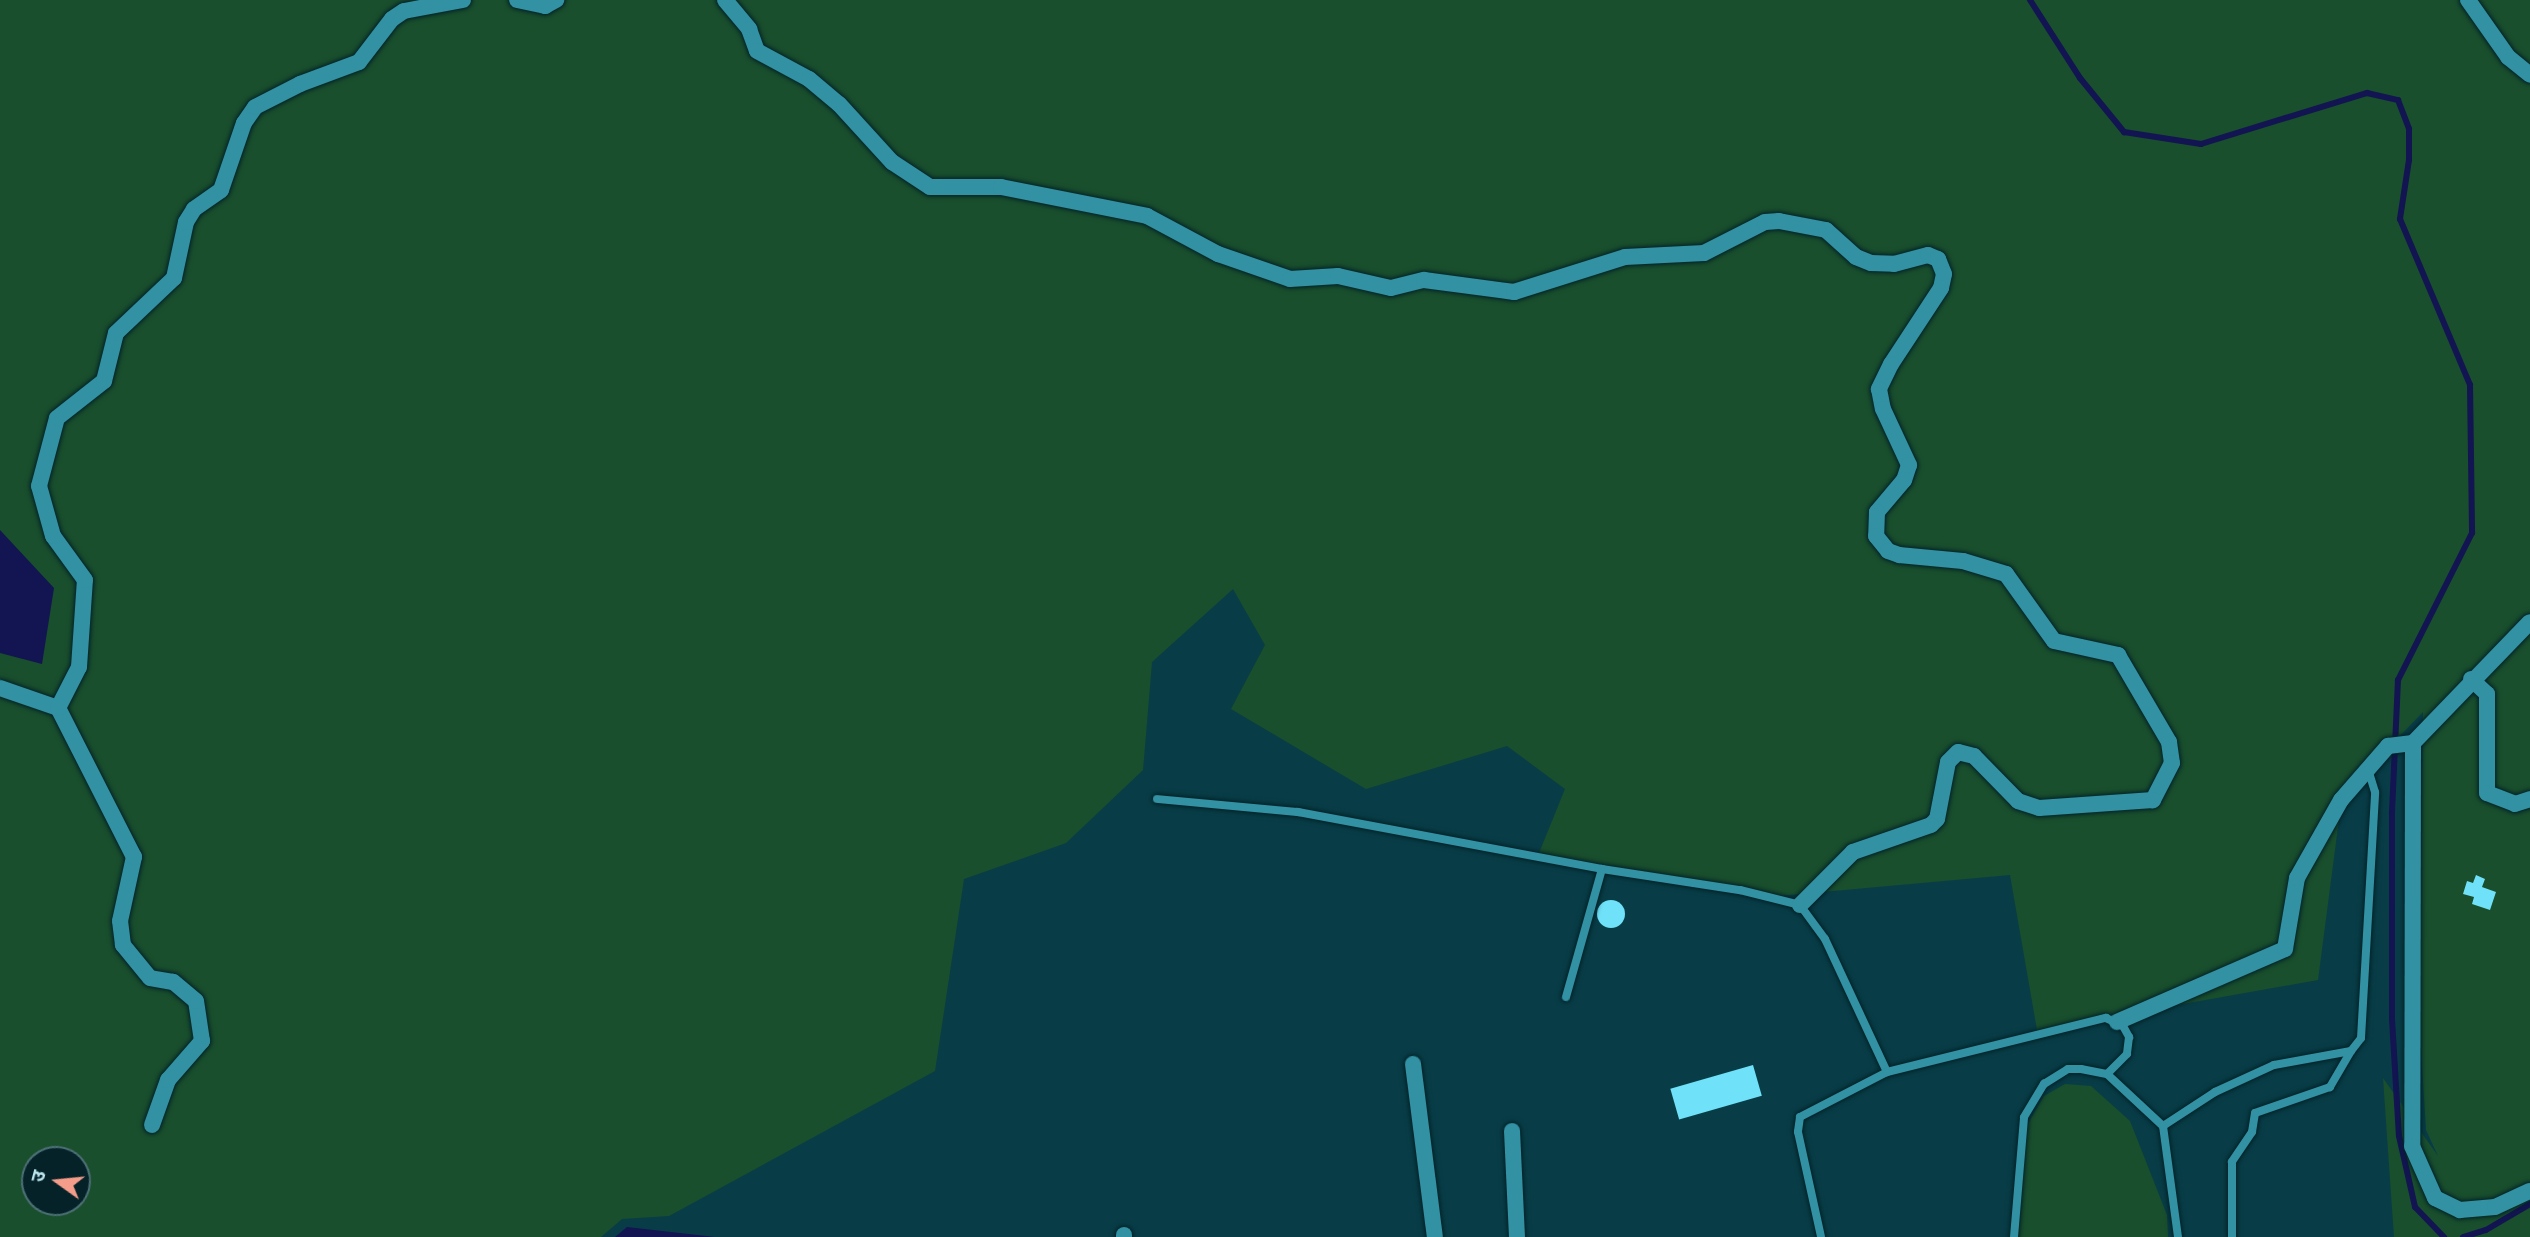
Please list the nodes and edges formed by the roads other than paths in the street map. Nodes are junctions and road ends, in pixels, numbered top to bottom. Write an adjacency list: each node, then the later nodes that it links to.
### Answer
1 (463, 0): 10 (street)
2 (517, 0): 3 (street)
3 (556, 0)
4 (725, 0): 16 (street)
5 (2468, 0): 6 (street)
6 (2530, 75)
7 (2530, 622): 8 (street)
8 (2471, 680): 11 (street); 14 (street)
9 (0, 688): 10 (street)
10 (58, 708): 23 (street)
11 (2413, 743): 12 (street); 26 (street)
12 (2368, 769): 18 (street); 19 (lane)
13 (1157, 799): 15 (lane)
14 (2530, 799)
15 (1602, 869): 16 (lane); 17 (lane)
16 (1800, 905): 21 (lane)
17 (1566, 997)
18 (2117, 1022): 21 (lane); 22 (lane)
19 (2351, 1051): 24 (lane); 32 (lane)
20 (1413, 1064): 27 (street)
21 (1888, 1072): 29 (lane)
22 (2107, 1074): 24 (lane); 30 (lane)
23 (152, 1125)
24 (2163, 1126): 31 (lane)
25 (1512, 1131): 28 (street)
26 (2530, 1191)
27 (1434, 1237)
28 (1517, 1237)
29 (1821, 1237)
30 (2014, 1237)
31 (2178, 1237)
32 (2232, 1237)

